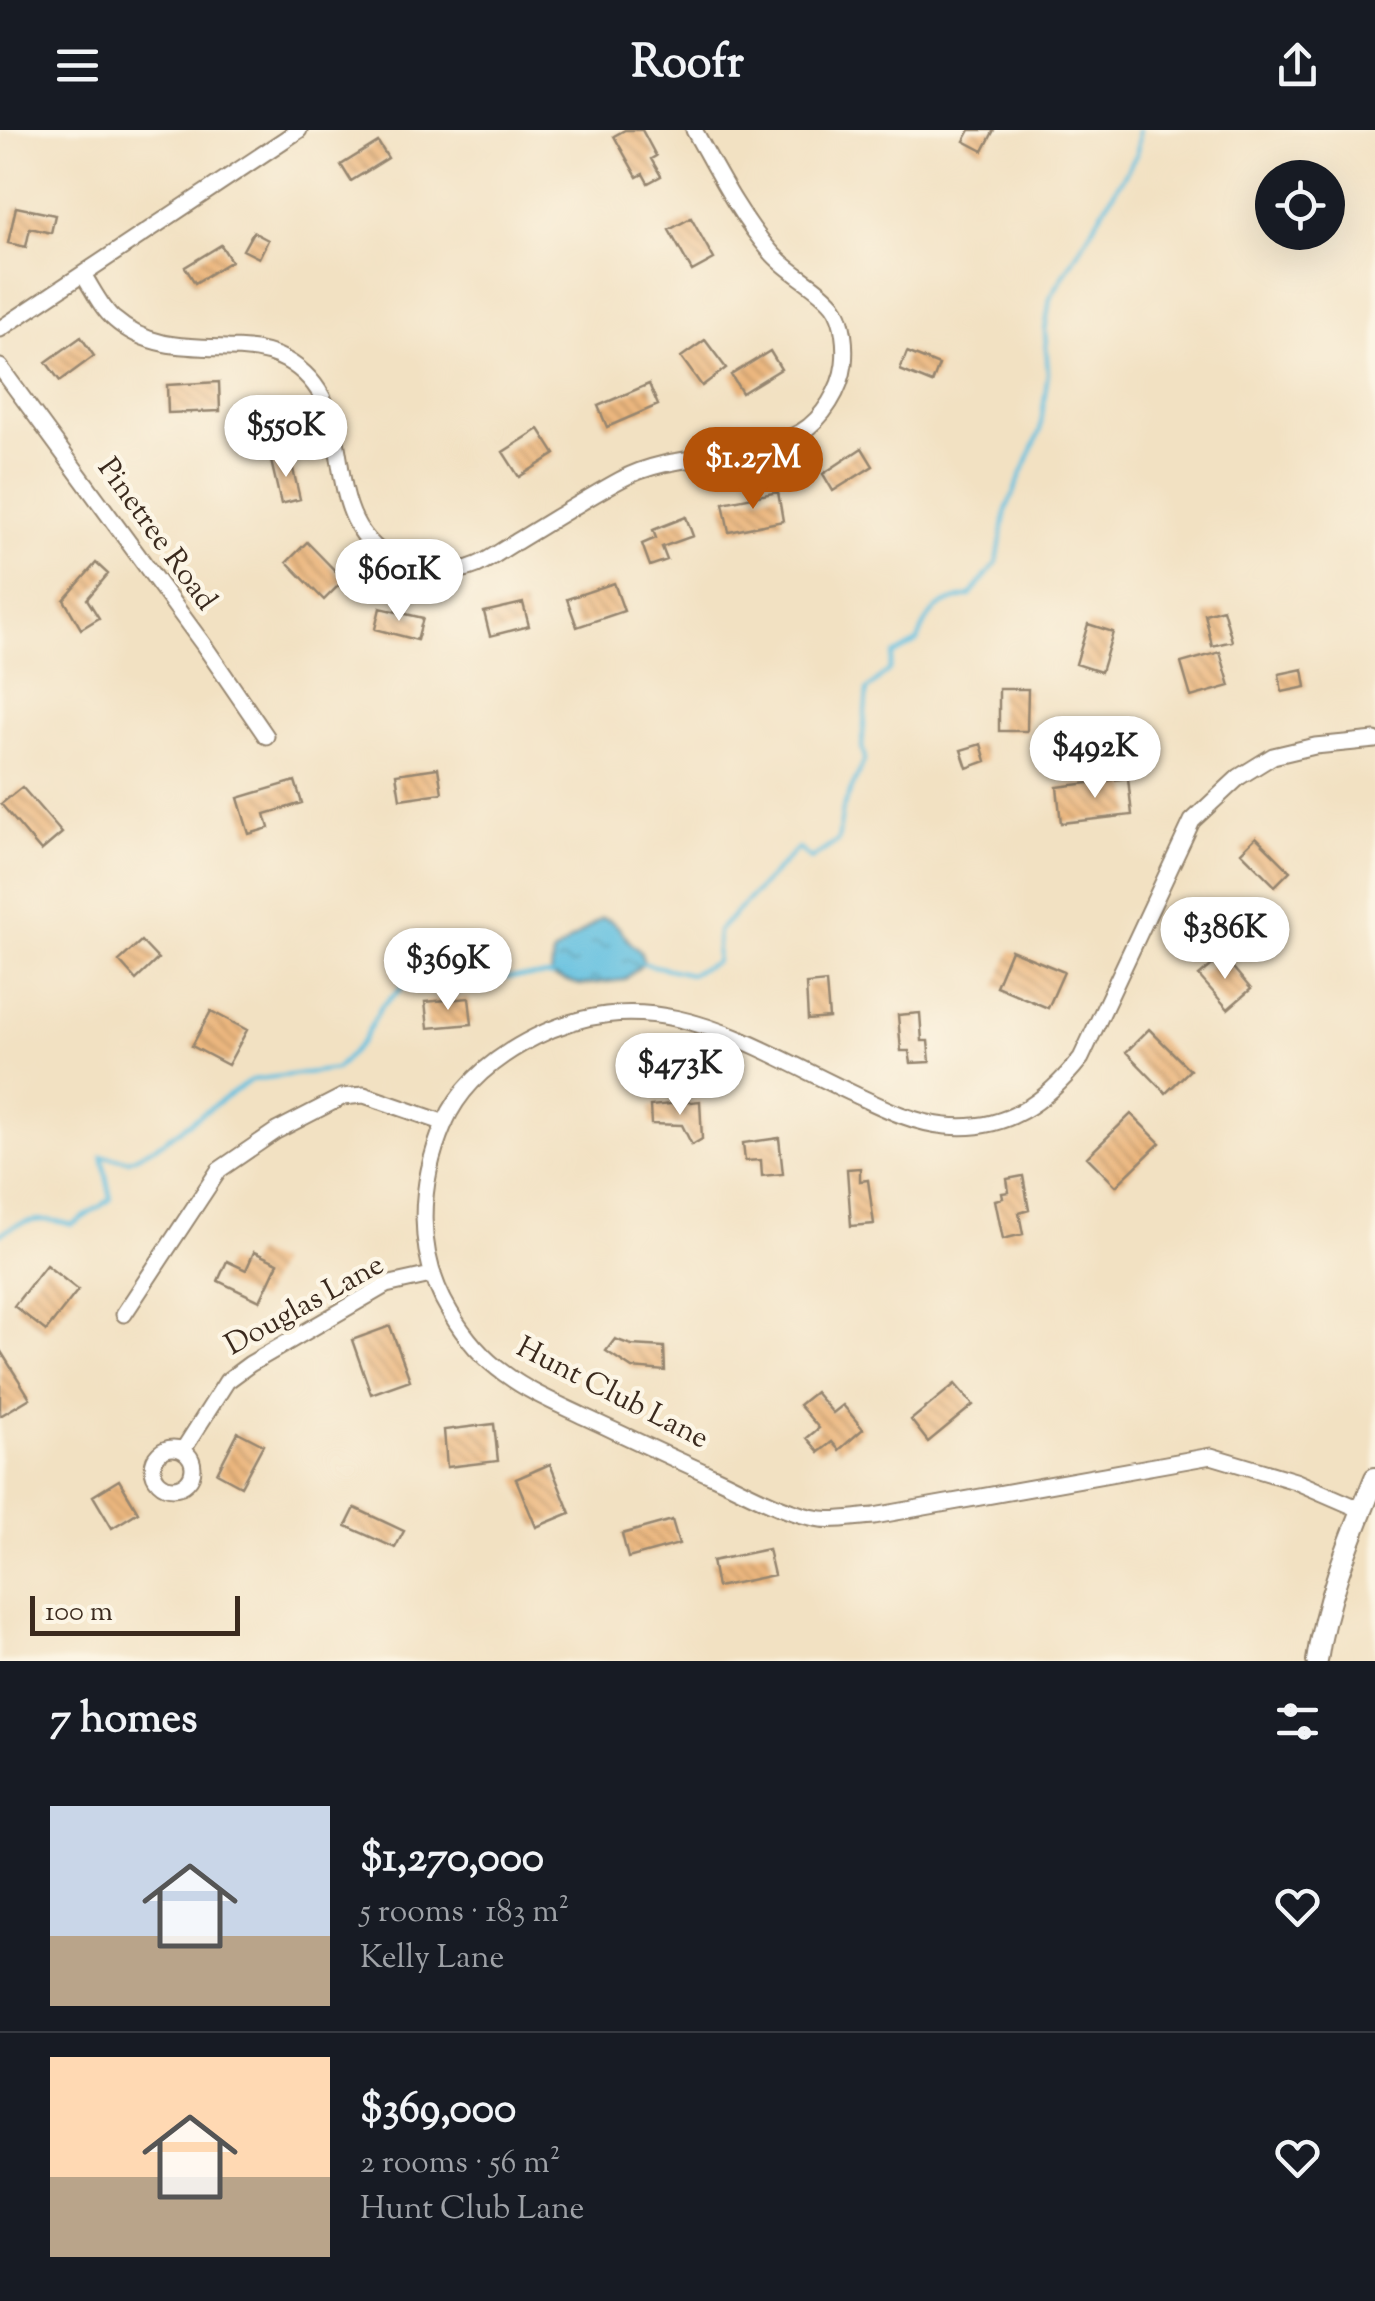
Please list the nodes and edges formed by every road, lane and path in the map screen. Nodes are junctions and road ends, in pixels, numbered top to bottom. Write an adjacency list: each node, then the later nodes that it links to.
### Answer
1 (300, 130): 3 (street)
2 (694, 130): 3 (street)
3 (84, 276): 4 (street)
4 (0, 329)
5 (0, 367): 6 (street, Pinetree Road)
6 (266, 736)
7 (1375, 740): 8 (street, Hunt Club Lane)
8 (445, 1122): 9 (street, Hunt Club Lane); 10 (street)
9 (431, 1275): 11 (street, Douglas Lane); 13 (street, Hunt Club Lane)
10 (124, 1314)
11 (183, 1450)
12 (1375, 1478): 13 (street)
13 (1362, 1510): 14 (street)
14 (1317, 1661)

